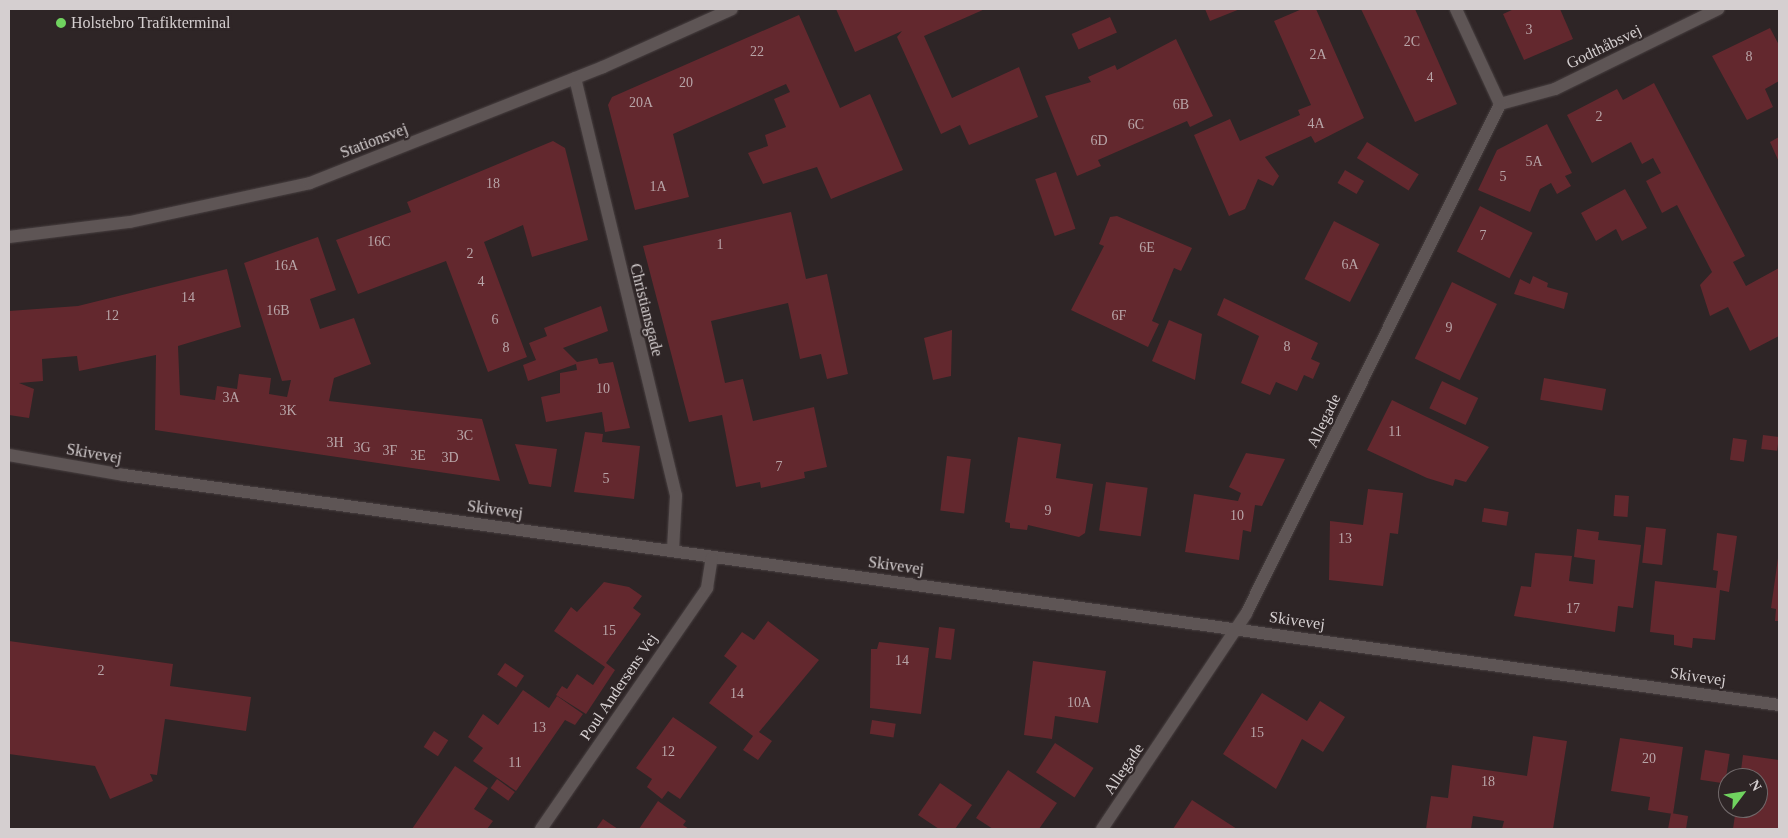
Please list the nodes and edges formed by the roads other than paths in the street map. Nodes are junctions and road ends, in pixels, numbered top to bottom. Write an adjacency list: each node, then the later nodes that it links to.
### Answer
1 (732, 9): 4 (street, Stationsvej)
2 (1456, 9): 5 (street)
3 (1718, 9): 5 (street, Godthåbsvej)
4 (575, 78): 6 (street, Stationsvej); 8 (street, Christiansgade)
5 (1500, 104): 10 (street, Allegade)
6 (9, 237)
7 (9, 455): 8 (street, Skivevej)
8 (673, 550): 9 (street, Skivevej)
9 (712, 558): 10 (street, Skivevej); 12 (street, Poul Andersens Vej)
10 (1236, 629): 11 (street, Skivevej); 13 (street, Allegade)
11 (1779, 705)
12 (541, 829)
13 (1102, 829)

